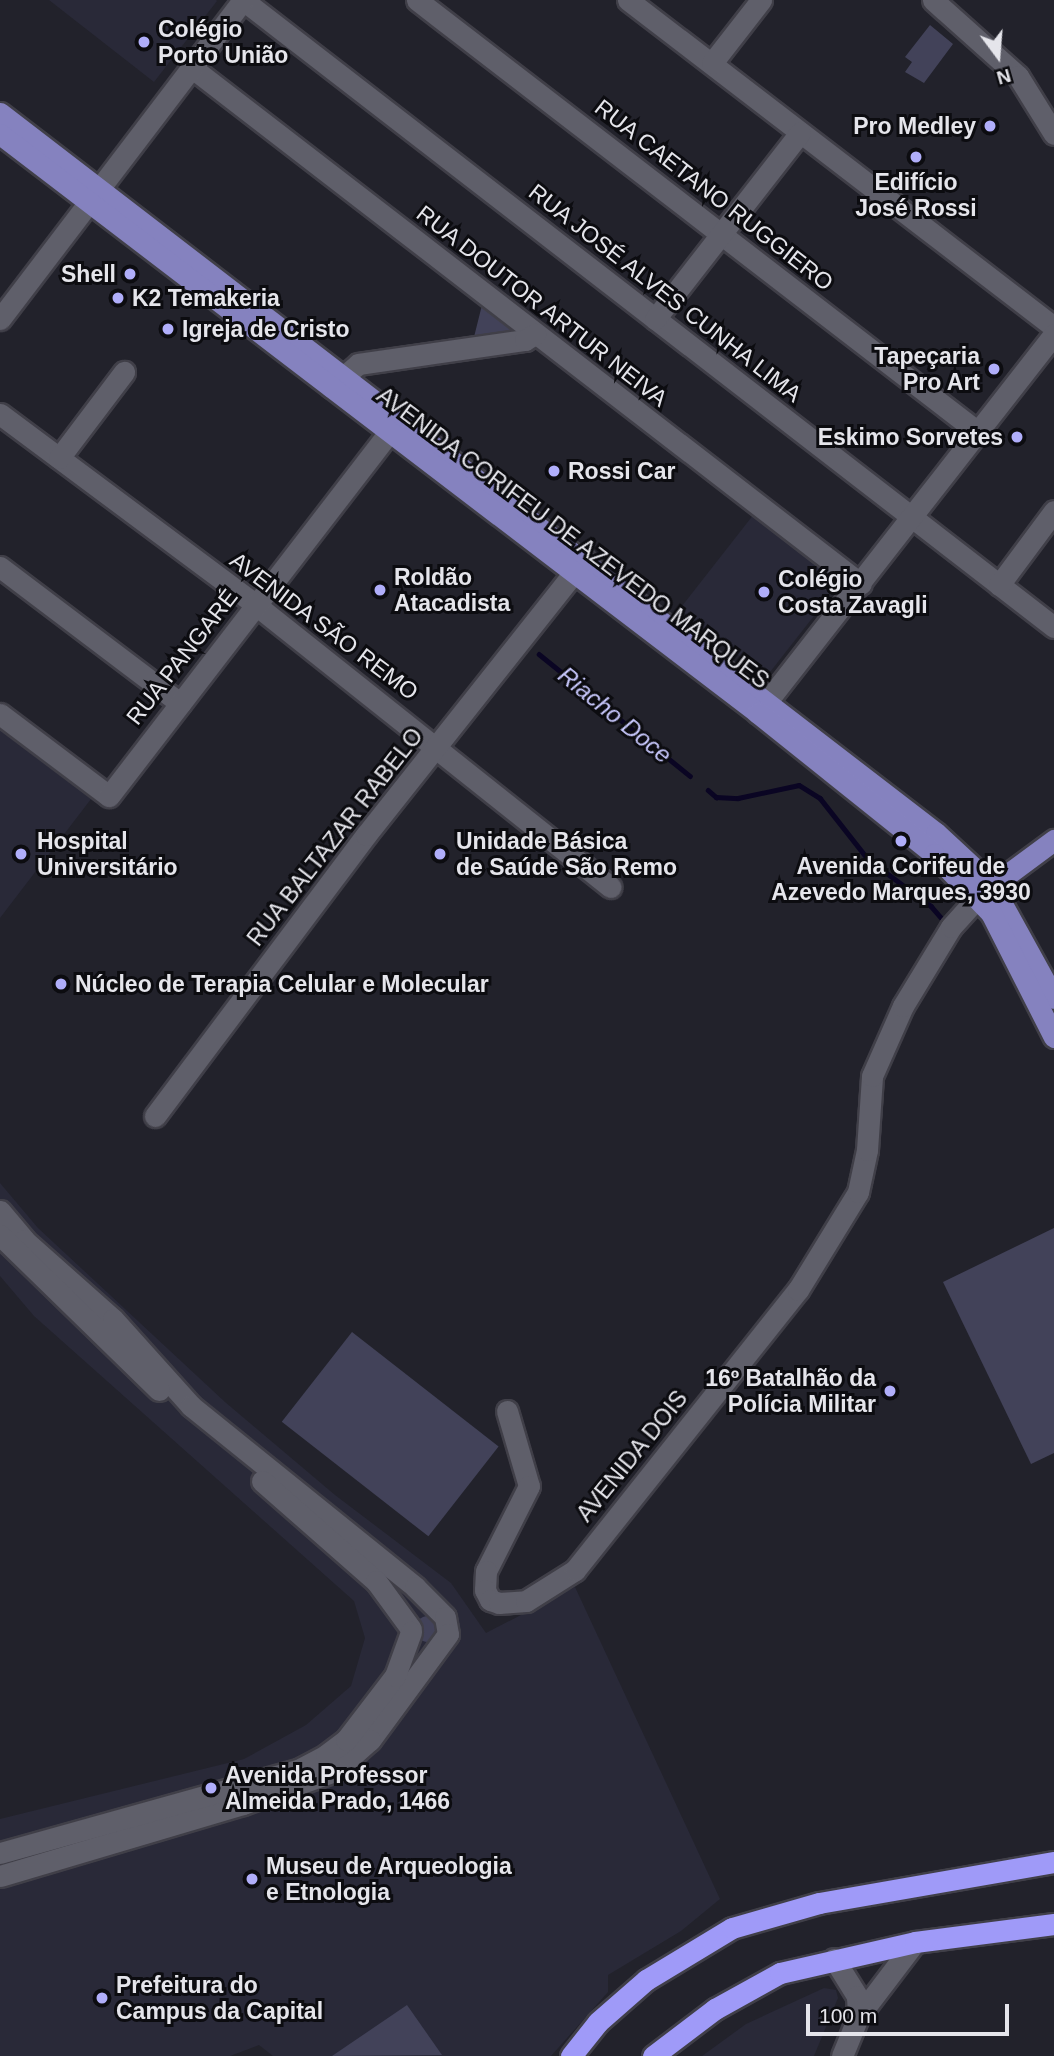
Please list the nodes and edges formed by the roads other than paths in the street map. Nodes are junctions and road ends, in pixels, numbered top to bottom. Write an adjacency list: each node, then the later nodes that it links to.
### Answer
1 (243, 0): 7 (street); 15 (street, RUA JOSÉ ALVES CUNHA LIMA)
2 (417, 0): 13 (street, RUA CAETANO RUGGIERO)
3 (628, 0): 6 (street)
4 (761, 0): 6 (street)
5 (933, 0): 11 (street)
6 (712, 63): 9 (street)
7 (191, 67): 12 (street); 17 (street, RUA DOUTOR ARTUR NEIVA)
8 (0, 113): 12 (main road, AVENIDA CORIFEU DE AZEVEDO MARQUES)
9 (800, 133): 13 (street); 16 (street)
10 (0, 134): 12 (main road, AVENIDA CORIFEU DE AZEVEDO MARQUES)
11 (1054, 134)
12 (93, 195): 14 (street); 20 (main road, AVENIDA CORIFEU DE AZEVEDO MARQUES)
13 (721, 234): 15 (street); 23 (street, RUA CAETANO RUGGIERO)
14 (0, 319)
15 (655, 319): 26 (street, RUA JOSÉ ALVES CUNHA LIMA)
16 (1054, 327)
17 (535, 334): 20 (street); 29 (street, RUA DOUTOR ARTUR NEIVA)
18 (1054, 334): 23 (street)
19 (124, 373): 24 (street)
20 (336, 380): 22 (main road, AVENIDA CORIFEU DE AZEVEDO MARQUES)
21 (0, 414): 24 (street, AVENIDA SÃO REMO)
22 (395, 425): 27 (main road, AVENIDA CORIFEU DE AZEVEDO MARQUES); 31 (street, RUA PANGARÉ)
23 (979, 433): 26 (street)
24 (59, 458): 31 (street, AVENIDA SÃO REMO)
25 (1054, 511): 30 (street)
26 (913, 518): 29 (street); 30 (street, RUA JOSÉ ALVES CUNHA LIMA)
27 (579, 565): 34 (main road, AVENIDA CORIFEU DE AZEVEDO MARQUES); 36 (street, RUA BALTAZAR RABELO)
28 (0, 567): 33 (street)
29 (861, 584): 34 (street)
30 (999, 585): 32 (street, RUA JOSÉ ALVES CUNHA LIMA)
31 (256, 605): 33 (street, RUA PANGARÉ); 36 (street, AVENIDA SÃO REMO)
32 (1054, 627)
33 (180, 703): 35 (street, RUA PANGARÉ)
34 (764, 707): 39 (main road, AVENIDA CORIFEU DE AZEVEDO MARQUES)
35 (0, 714)
36 (438, 747): 38 (street, AVENIDA SÃO REMO); 42 (street, RUA BALTAZAR RABELO)
37 (1054, 840): 39 (main road)
38 (611, 887)
39 (985, 890): 40 (main road, AVENIDA CORIFEU DE AZEVEDO MARQUES); 41 (main road, AVENIDA CORIFEU DE AZEVEDO MARQUES); 45 (street, AVENIDA DOIS)
40 (1054, 998)
41 (1054, 1037)
42 (155, 1116)
43 (0, 1212): 46 (street)
44 (0, 1235): 47 (street)
45 (507, 1411)
46 (440, 1612): 47 (street); 48 (street)
47 (411, 1631): 48 (street); 49 (street)
48 (443, 1642): 49 (street)
49 (55, 1847): 50 (street); 52 (street)
50 (0, 1853)
51 (1054, 1862): 57 (highway)
52 (0, 1876)
53 (1054, 1924): 54 (highway)
54 (915, 1942): 55 (highway); 56 (street)
55 (834, 1959): 56 (street); 58 (highway)
56 (858, 2017): 59 (street)
57 (571, 2056)
58 (653, 2056)
59 (842, 2056)

